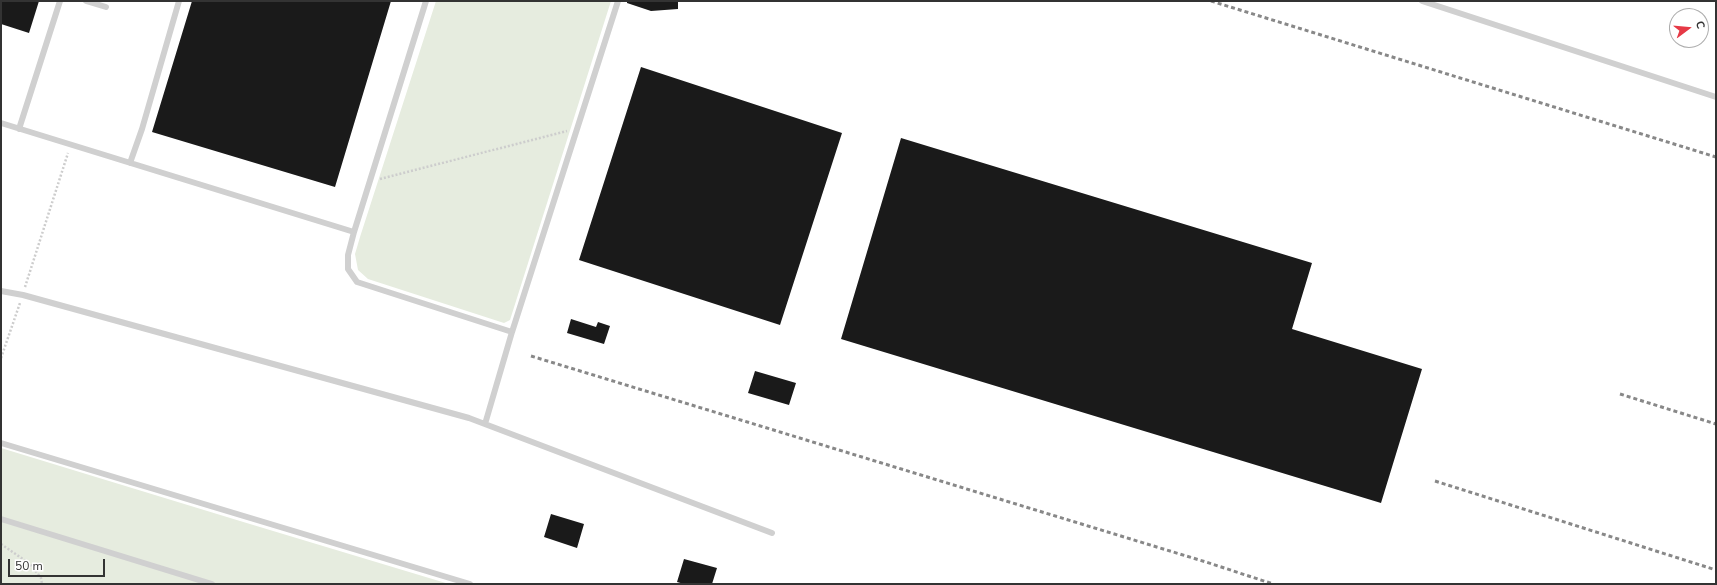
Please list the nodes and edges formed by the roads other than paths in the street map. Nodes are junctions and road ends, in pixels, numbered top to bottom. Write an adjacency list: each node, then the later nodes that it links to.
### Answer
1 (60, 1): 10 (lane)
2 (86, 1): 7 (lane)
3 (179, 1): 11 (lane)
4 (426, 1): 12 (lane)
5 (618, 1): 14 (lane)
6 (1422, 1): 8 (lane)
7 (106, 7)
8 (1716, 97)
9 (1, 123): 10 (lane)
10 (19, 128): 11 (lane)
11 (130, 163): 12 (lane)
12 (354, 232): 14 (lane)
13 (1, 291): 15 (lane)
14 (512, 332): 15 (lane)
15 (485, 424): 18 (lane)
16 (1, 442): 20 (lane)
17 (1, 519): 19 (lane)
18 (772, 533)
19 (212, 584)
20 (470, 584)

